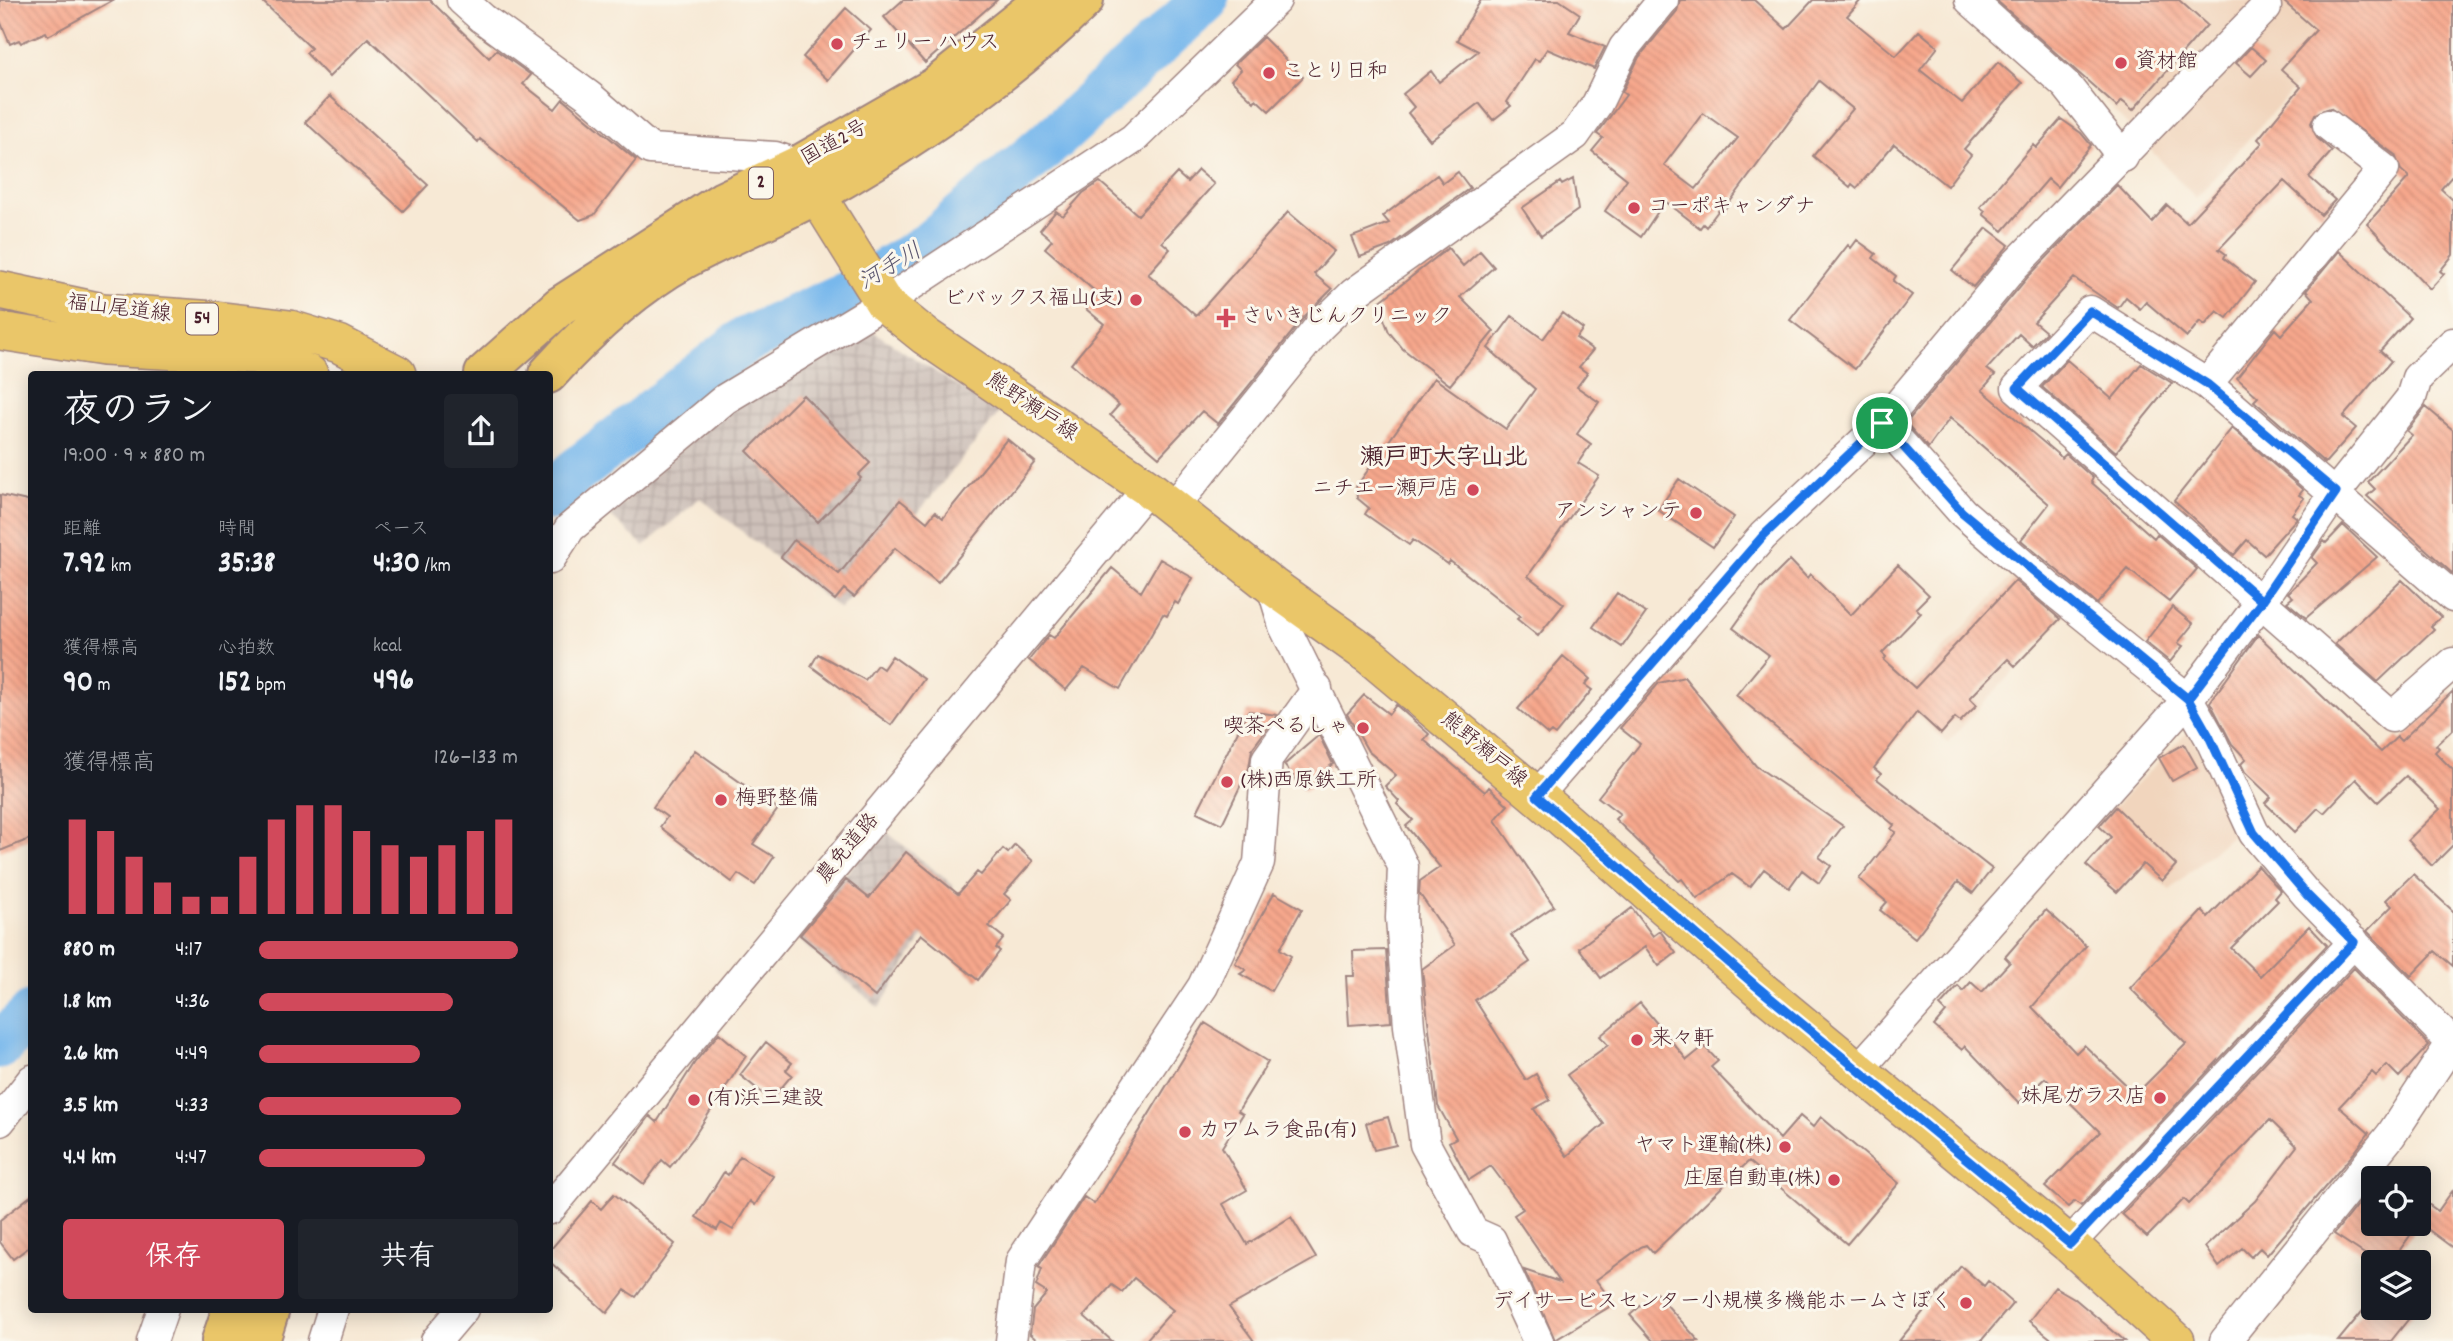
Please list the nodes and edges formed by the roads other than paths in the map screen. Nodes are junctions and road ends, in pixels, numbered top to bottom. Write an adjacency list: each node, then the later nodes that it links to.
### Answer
1 (462, 0): 10 (street)
2 (1044, 0): 10 (highway, 国道2号 / 2)
3 (1084, 0): 10 (highway, 国道2号 / 2)
4 (1276, 0): 12 (street)
5 (1662, 0): 22 (street, 農免道路)
6 (1969, 0): 9 (street)
7 (2266, 7): 9 (street)
8 (2328, 125): 19 (street)
9 (2123, 157): 20 (street)
10 (807, 180): 12 (main road, 熊野瀬戸線); 17 (highway, 国道2号 / 2); 18 (highway, 国道2号 / 2)
11 (0, 289): 16 (main road, 福山尾道線 / 54)
12 (884, 303): 22 (main road, 熊野瀬戸線); 23 (street)
13 (0, 331): 15 (main road, 福山尾道線 / 54)
14 (2453, 343): 21 (street)
15 (301, 371)
16 (391, 371)
17 (487, 371)
18 (551, 371)
19 (2207, 384): 21 (street); 26 (street)
20 (1882, 423): 29 (street); 30 (street)
21 (2336, 492): 25 (street); 26 (street)
22 (1160, 499): 24 (main road, 熊野瀬戸線); 36 (street, 農免道路)
23 (553, 554)
24 (1272, 586): 28 (street); 30 (main road, 熊野瀬戸線)
25 (2453, 597)
26 (2262, 601): 27 (street); 29 (street)
27 (2453, 663)
28 (1317, 689): 48 (street); 49 (street)
29 (2188, 699): 31 (street); 33 (street)
30 (1537, 796): 33 (main road, 熊野瀬戸線)
31 (2354, 942): 32 (street); 37 (street)
32 (2452, 1042): 51 (street)
33 (1858, 1070): 37 (main road, 熊野瀬戸線)
34 (28, 1085): 35 (street)
35 (0, 1121)
36 (553, 1206)
37 (2070, 1244): 50 (main road, 熊野瀬戸線)
38 (162, 1313): 43 (street)
39 (231, 1313): 44 (highway)
40 (269, 1313): 45 (highway)
41 (332, 1313): 46 (street)
42 (460, 1313): 47 (street)
43 (152, 1341)
44 (221, 1341)
45 (260, 1341)
46 (323, 1341)
47 (436, 1341)
48 (1011, 1341)
49 (1538, 1341)
50 (2176, 1341)
51 (2225, 1341)

